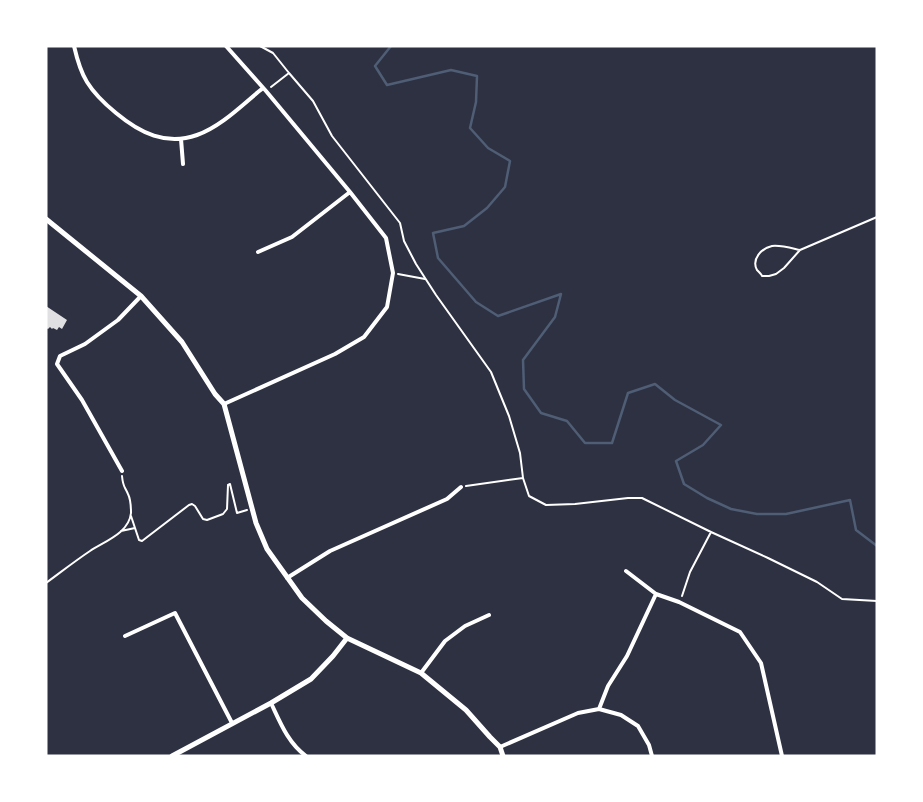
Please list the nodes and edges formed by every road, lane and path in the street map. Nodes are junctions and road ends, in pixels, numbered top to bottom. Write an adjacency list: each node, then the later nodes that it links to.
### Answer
1 (74, 46): 6 (street)
2 (226, 46): 5 (street)
3 (260, 46): 4 (path)
4 (288, 73): 5 (path); 14 (path)
5 (265, 89): 6 (street); 8 (street)
6 (181, 139): 7 (street)
7 (183, 164)
8 (350, 192): 12 (street); 13 (street)
9 (877, 217): 11 (lane)
10 (46, 219): 15 (street)
11 (800, 250): 11 (lane)
12 (258, 252)
13 (393, 273): 14 (path); 16 (street)
14 (426, 279): 18 (path)
15 (141, 296): 16 (street); 17 (street)
16 (224, 404): 20 (street)
17 (122, 471): 21 (path)
18 (523, 478): 19 (path); 24 (path)
19 (461, 487): 26 (street)
20 (251, 509): 22 (path); 26 (street)
21 (131, 516): 22 (path); 23 (path)
22 (135, 528): 23 (path)
23 (121, 531): 27 (path)
24 (711, 532): 29 (path); 30 (path)
25 (626, 571): 28 (street)
26 (287, 578): 33 (street)
27 (46, 583)
28 (656, 594): 30 (street); 36 (street)
29 (877, 601)
30 (680, 602): 43 (street)
31 (489, 615): 34 (street)
32 (126, 636): 37 (street)
33 (347, 638): 34 (street); 35 (street)
34 (421, 673): 38 (street)
35 (271, 703): 37 (street); 40 (street)
36 (599, 710): 38 (street); 42 (street)
37 (232, 723): 39 (street)
38 (500, 747): 41 (street)
39 (172, 756)
40 (306, 756)
41 (503, 756)
42 (652, 756)
43 (782, 756)

